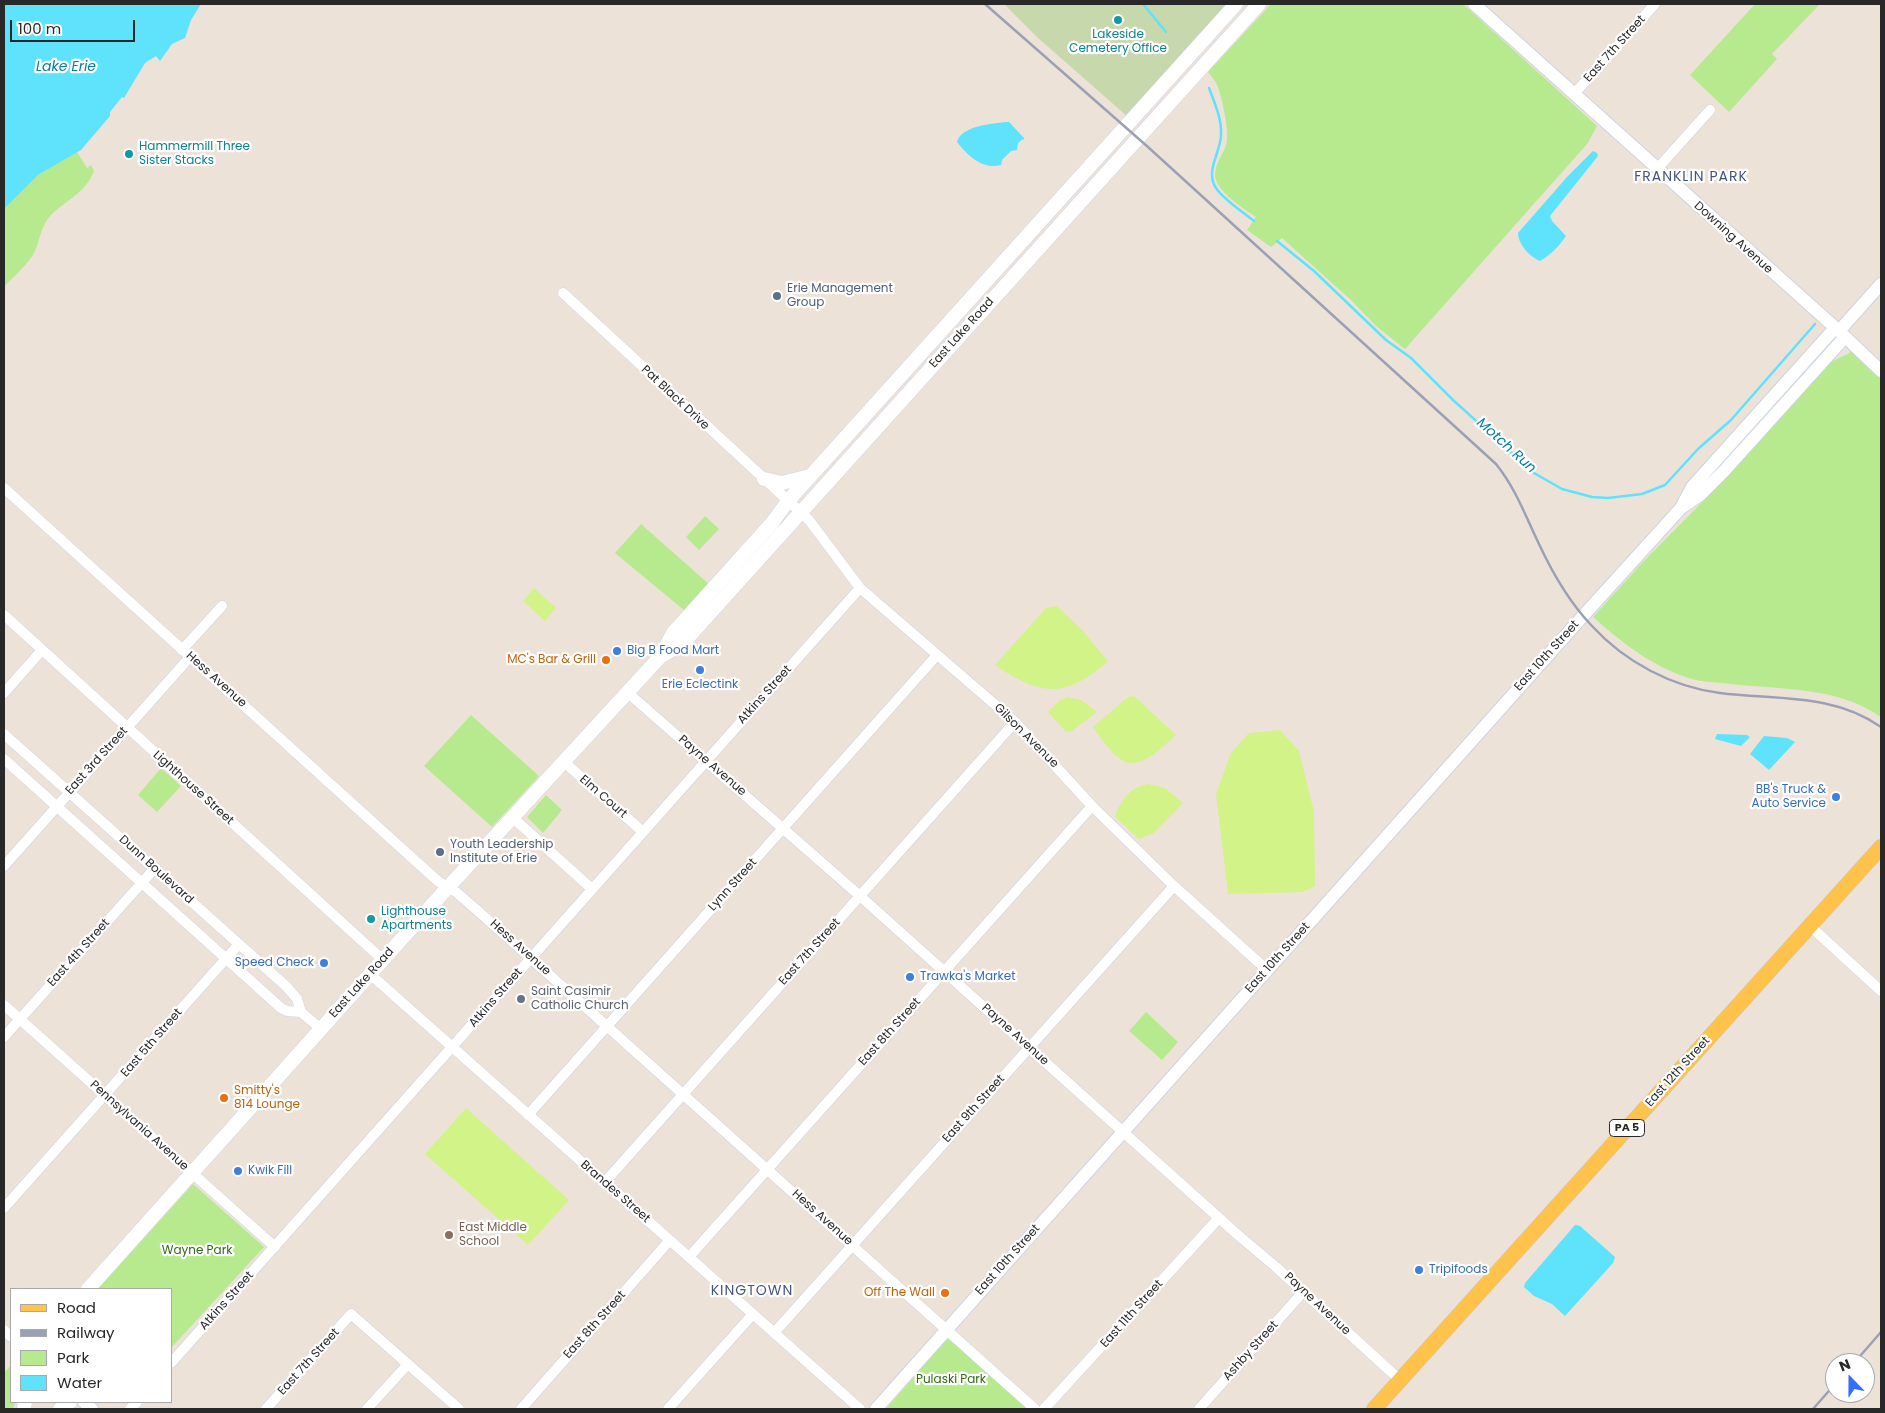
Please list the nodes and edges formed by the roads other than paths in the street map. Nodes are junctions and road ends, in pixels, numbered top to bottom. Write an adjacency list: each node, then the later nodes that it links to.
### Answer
1 (1236, 4): 12 (main road, East Lake Road)
2 (1259, 4): 16 (main road, East Lake Road)
3 (1474, 4): 5 (street, Downing Avenue)
4 (1655, 4): 5 (street, East 7th Street)
5 (1574, 94): 7 (street, Downing Avenue)
6 (1710, 110): 7 (street)
7 (1657, 169): 10 (street, Downing Avenue)
8 (1881, 284): 10 (street, East 10th Street)
9 (563, 293): 13 (street, Pat Black Drive)
10 (1840, 332): 11 (street, Downing Avenue); 51 (street, East 10th Street)
11 (1881, 371)
12 (811, 476): 13 (main road); 15 (main road, East Lake Road)
13 (764, 480): 15 (street, Pat Black Drive)
14 (4, 488): 21 (street, Hess Avenue)
15 (788, 501): 16 (street, Gilson Avenue); 23 (main road, East Lake Road)
16 (801, 512): 17 (street, Gilson Avenue); 23 (main road, East Lake Road)
17 (860, 588): 22 (street, Gilson Avenue); 31 (street, Atkins Street)
18 (222, 606): 21 (street, East 3rd Street)
19 (4, 615): 20 (street, Lighthouse Street)
20 (42, 650): 25 (street); 27 (street, Lighthouse Street)
21 (186, 653): 27 (street, East 3rd Street); 43 (street, Hess Avenue)
22 (937, 655): 26 (street, Gilson Avenue); 36 (street, Lynn Street)
23 (660, 657): 24 (main road, East Lake Road)
24 (627, 692): 30 (main road, East Lake Road); 31 (street, Payne Avenue)
25 (4, 693)
26 (1015, 722): 34 (street, Gilson Avenue); 45 (street, East 7th Street)
27 (128, 728): 32 (street, East 3rd Street); 50 (street, Lighthouse Street)
28 (4, 734): 32 (street, Dunn Boulevard)
29 (4, 758): 33 (street, Dunn Boulevard)
30 (562, 761): 35 (main road, East Lake Road); 37 (street, Elm Court)
31 (706, 761): 36 (street, Payne Avenue); 37 (street, Atkins Street)
32 (69, 792): 33 (street, East 3rd Street); 40 (street, Dunn Boulevard)
33 (57, 806): 39 (street, East 3rd Street); 41 (street, Dunn Boulevard)
34 (1092, 806): 42 (street, Gilson Avenue); 52 (street, East 8th Street)
35 (512, 817): 43 (main road, East Lake Road); 44 (street)
36 (784, 828): 45 (street, Payne Avenue); 58 (street, Lynn Street)
37 (643, 832): 44 (street, Atkins Street)
38 (1881, 847): 46 (main road, East 12th Street / PA 5)
39 (4, 866)
40 (155, 868): 41 (street, East 4th Street); 47 (street, Dunn Boulevard)
41 (142, 883): 48 (street, Dunn Boulevard); 57 (street, East 4th Street)
42 (1174, 886): 51 (street, Gilson Avenue); 62 (street, East 9th Street)
43 (448, 887): 49 (street, Hess Avenue); 50 (main road, East Lake Road)
44 (592, 889): 49 (street, Atkins Street)
45 (860, 896): 52 (street, Payne Avenue); 63 (street, East 7th Street)
46 (1810, 926): 54 (street); 83 (main road, East 12th Street / PA 5)
47 (239, 944): 48 (street, East 5th Street); 56 (street, Dunn Boulevard)
48 (226, 958): 56 (street, Dunn Boulevard); 64 (street, East 5th Street)
49 (531, 958): 58 (street, Hess Avenue); 61 (street, Atkins Street)
50 (383, 960): 53 (main road, East Lake Road)
51 (1267, 970): 66 (street, East 10th Street)
52 (944, 971): 62 (street, Payne Avenue); 67 (street, East 8th Street)
53 (370, 974): 59 (main road, East Lake Road); 61 (street, Brandes Street)
54 (1881, 991)
55 (4, 1004): 57 (street, Pennsylvania Avenue)
56 (301, 1012): 59 (street, Dunn Boulevard)
57 (20, 1019): 60 (street, East 4th Street); 64 (street, Pennsylvania Avenue)
58 (607, 1026): 63 (street, Hess Avenue); 65 (street, Lynn Street)
59 (321, 1030): 68 (main road, East Lake Road)
60 (4, 1037)
61 (452, 1047): 65 (street, Brandes Street); 74 (street, Atkins Street)
62 (1029, 1048): 66 (street, Payne Avenue); 73 (street, East 9th Street)
63 (683, 1094): 67 (street, Hess Avenue); 69 (street, East 7th Street)
64 (105, 1095): 68 (street, Pennsylvania Avenue); 70 (street, East 5th Street)
65 (528, 1115): 69 (street, Brandes Street)
66 (1123, 1132): 71 (street, Payne Avenue); 79 (street, East 10th Street)
67 (768, 1169): 73 (street, Hess Avenue); 75 (street, East 8th Street)
68 (192, 1173): 74 (street, Pennsylvania Avenue); 76 (main road, East Lake Road)
69 (604, 1183): 72 (street, Brandes Street)
70 (4, 1208)
71 (1219, 1218): 77 (street, Payne Avenue); 92 (street, East 11th Street)
72 (670, 1240): 75 (street, Brandes Street); 87 (street, East 8th Street)
73 (852, 1245): 79 (street, Hess Avenue); 80 (street, East 9th Street)
74 (275, 1247): 81 (street, Atkins Street)
75 (688, 1257): 78 (street, Brandes Street)
76 (89, 1288)
77 (1304, 1292): 83 (street, Payne Avenue); 93 (street, Ashby Street)
78 (752, 1314): 80 (street, Brandes Street); 88 (street)
79 (946, 1329): 90 (street, East 10th Street); 91 (street, Hess Avenue)
80 (774, 1333): 89 (street, Brandes Street)
81 (172, 1362)
82 (408, 1364): 84 (street, East 7th Street); 85 (street); 86 (street)
83 (1400, 1380): 94 (main road, East 12th Street / PA 5)
84 (266, 1409)
85 (367, 1409)
86 (459, 1409)
87 (521, 1409)
88 (668, 1409)
89 (860, 1409)
90 (876, 1409)
91 (1035, 1409)
92 (1044, 1409)
93 (1199, 1409)
94 (1374, 1409)

